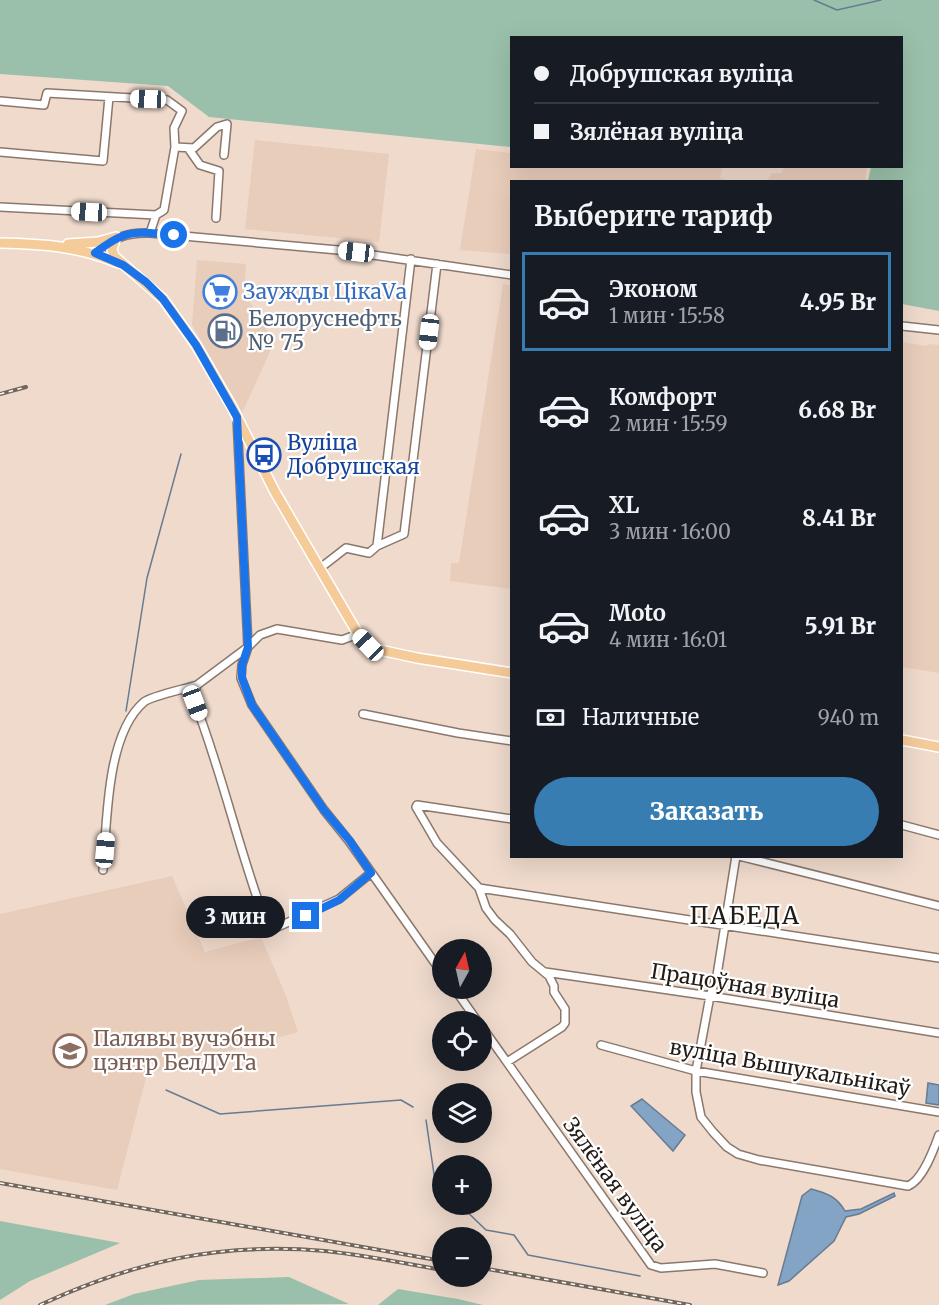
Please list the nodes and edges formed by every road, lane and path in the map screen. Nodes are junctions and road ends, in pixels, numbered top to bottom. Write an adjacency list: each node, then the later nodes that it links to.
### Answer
1 (109, 98): 2 (street); 3 (street); 5 (street)
2 (0, 101)
3 (175, 147): 4 (street); 8 (street)
4 (188, 148): 6 (street); 9 (street)
5 (0, 152)
6 (224, 155)
7 (0, 207): 8 (street)
8 (156, 215): 10 (street)
9 (216, 218)
10 (150, 233): 11 (street); 15 (street)
11 (116, 237): 13 (main road); 14 (street); 17 (main road)
12 (0, 243): 13 (main road)
13 (52, 244): 14 (main road)
14 (95, 253): 17 (main road)
15 (411, 260): 16 (street); 22 (street)
16 (437, 264): 18 (street); 22 (street)
17 (123, 265): 21 (main road)
18 (510, 275)
19 (903, 326): 20 (street)
20 (939, 330)
21 (237, 417): 23 (main road); 25 (street)
22 (377, 546): 23 (street)
23 (319, 569): 24 (main road)
24 (358, 634): 25 (street); 26 (main road)
25 (248, 647): 27 (street); 38 (street)
26 (510, 673)
27 (197, 685): 37 (street); 38 (street)
28 (363, 714): 30 (street)
29 (903, 740): 31 (main road)
30 (510, 741)
31 (939, 747)
32 (510, 819): 39 (street)
33 (903, 825): 34 (street)
34 (939, 835)
35 (738, 858): 41 (street)
36 (746, 858): 40 (street)
37 (103, 870)
38 (371, 873): 43 (street)
39 (479, 888): 41 (street); 44 (street)
40 (939, 906)
41 (726, 926): 42 (street); 45 (street)
42 (939, 958)
43 (432, 959)
44 (545, 972): 45 (street, Працоўная вуліца); 49 (street)
45 (710, 996): 46 (street, Працоўная вуліца); 50 (street)
46 (939, 1033)
47 (492, 1041): 49 (street, Зялёная вуліца)
48 (602, 1045): 50 (street, вуліца Вышукальнікаў)
49 (507, 1062): 53 (street, Зялёная вуліца)
50 (696, 1071): 51 (street, вуліца Вышукальнікаў); 52 (street)
51 (939, 1112)
52 (939, 1135)
53 (763, 1273)

